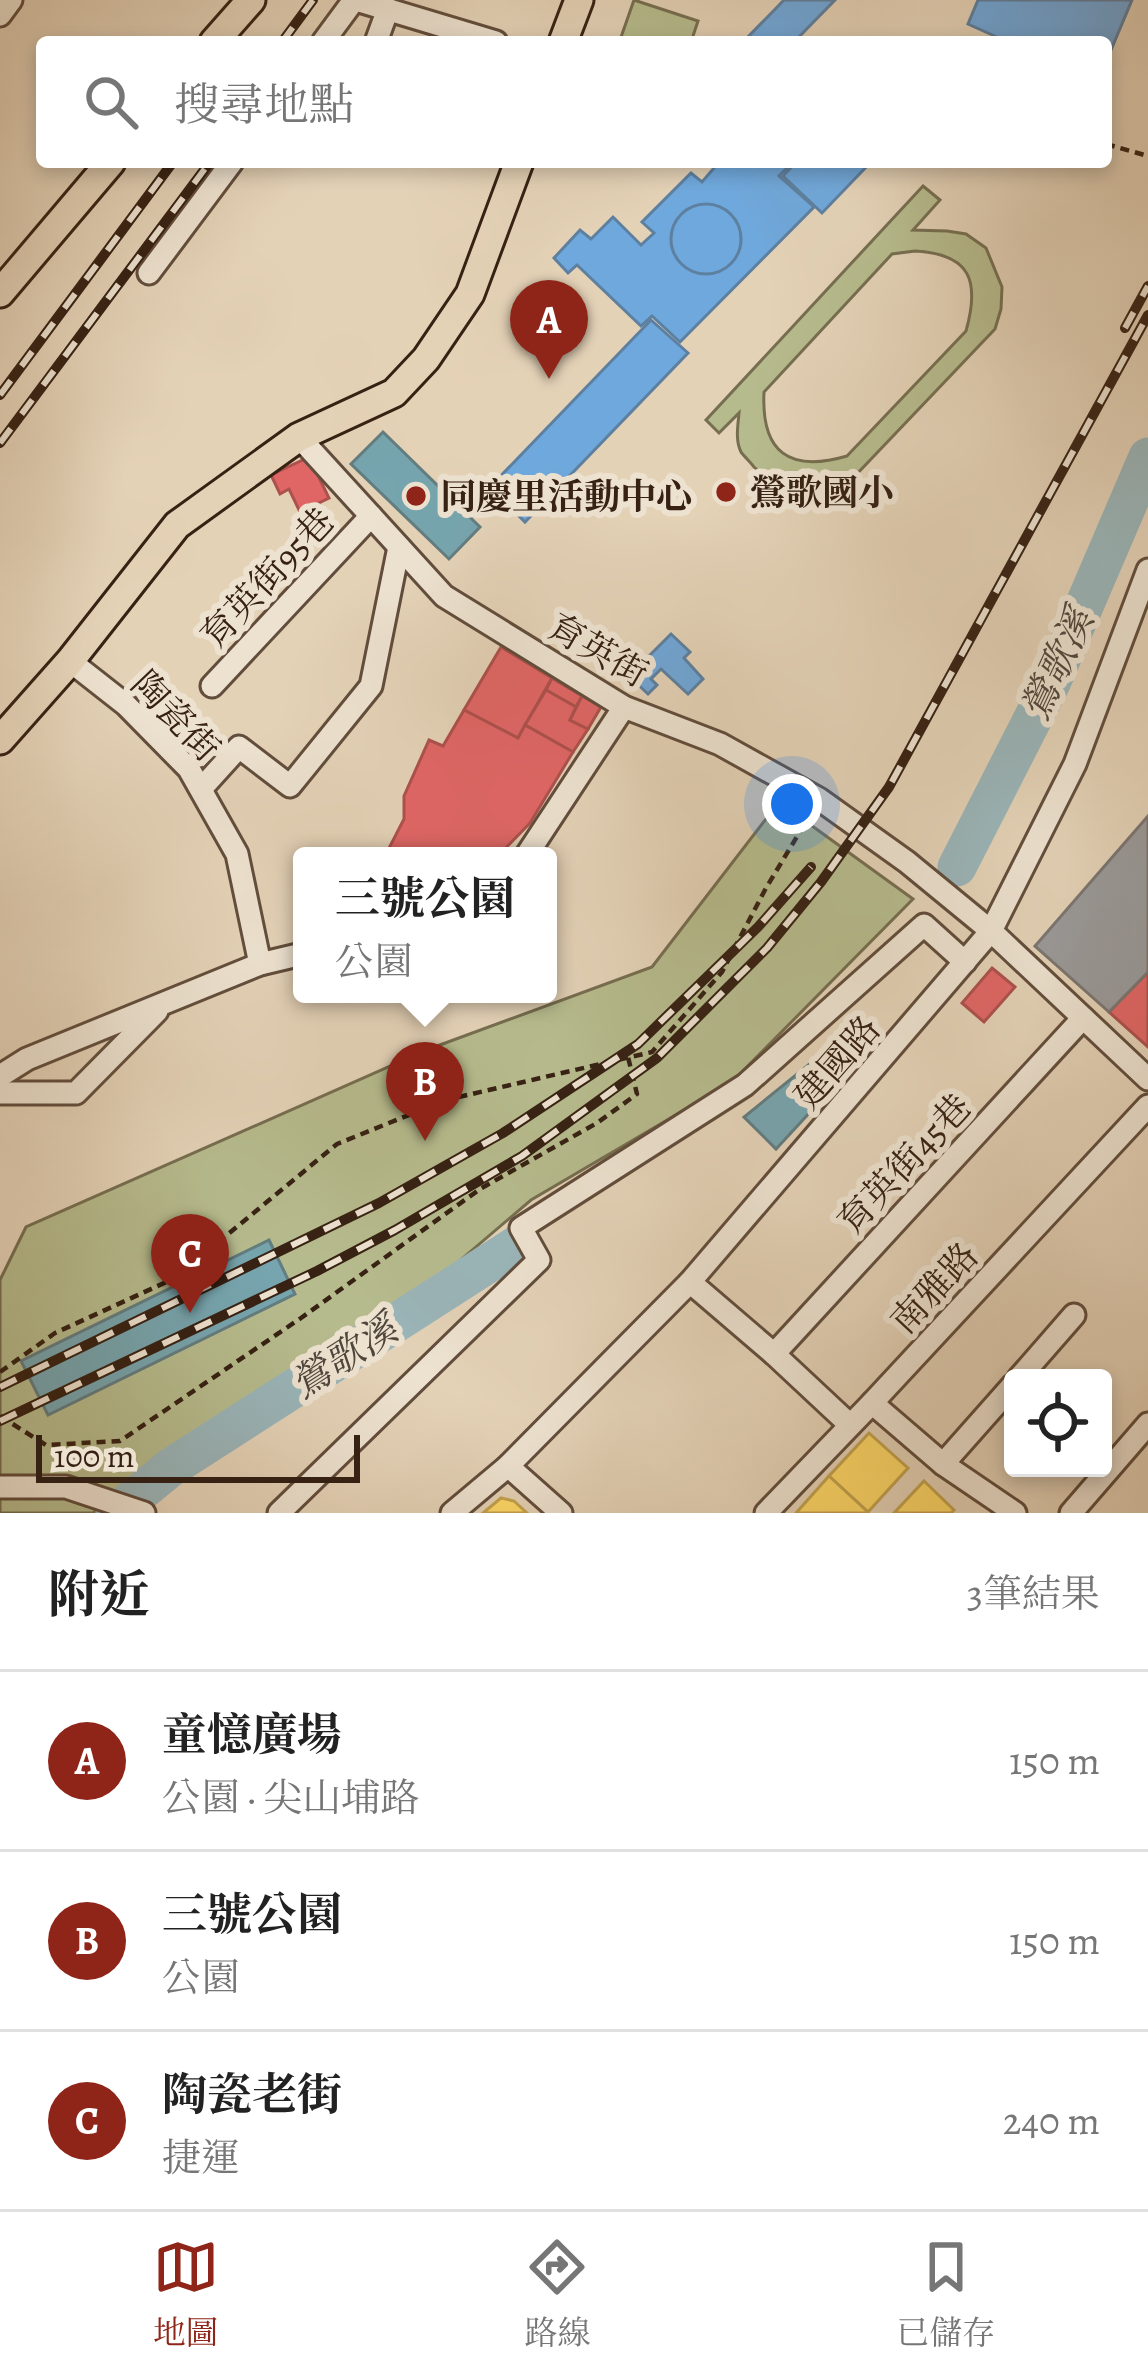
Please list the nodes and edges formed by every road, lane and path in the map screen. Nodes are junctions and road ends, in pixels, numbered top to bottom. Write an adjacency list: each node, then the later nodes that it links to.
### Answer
1 (250, 0): 5 (main road)
2 (355, 0): 4 (street); 6 (street)
3 (578, 0): 9 (main road)
4 (388, 9): 7 (street); 8 (street)
5 (219, 36)
6 (327, 36)
7 (378, 36)
8 (476, 36)
9 (565, 36)
10 (1112, 146): 11 (path)
11 (1148, 156)
12 (106, 168): 16 (main road)
13 (227, 168): 15 (street)
14 (517, 168): 17 (main road)
15 (148, 273)
16 (0, 293)
17 (299, 437): 18 (street, 育英街); 21 (main road)
18 (371, 516): 19 (street, 育英街); 22 (street, 育英街95巷)
19 (399, 548): 23 (street, 育英街); 25 (street)
20 (1148, 570): 28 (street, 建國路)
21 (70, 661): 24 (main road); 25 (street, 陶瓷街)
22 (212, 686)
23 (624, 707): 26 (street, 育英街); 27 (street)
24 (0, 740)
25 (201, 789): 31 (street, 陶瓷街)
26 (819, 800): 28 (street, 育英街); 34 (path)
27 (532, 847)
28 (991, 932): 30 (street, 建國路); 33 (street)
29 (293, 956): 31 (street)
30 (965, 962): 39 (street, 建國路); 54 (street)
31 (260, 964): 32 (street)
32 (163, 1004): 35 (street); 37 (street)
33 (1083, 1018): 36 (street); 41 (street, 育英街45巷)
34 (628, 1058): 43 (path); 46 (path)
35 (0, 1076)
36 (1148, 1079)
37 (0, 1093)
38 (1148, 1106): 45 (street, 南雅路)
39 (690, 1282): 41 (street); 50 (street, 建國路)
40 (1074, 1315): 42 (street)
41 (774, 1354): 48 (street)
42 (1027, 1369)
43 (0, 1372)
44 (1004, 1395): 49 (street)
45 (872, 1403): 48 (street, 南雅路); 49 (street)
46 (0, 1416)
47 (1148, 1424): 58 (street)
48 (850, 1425): 57 (street, 南雅路)
49 (944, 1464): 52 (street)
50 (508, 1466): 55 (street, 建國路); 56 (street)
51 (0, 1487): 53 (street)
52 (1006, 1511)
53 (144, 1513)
54 (280, 1513)
55 (452, 1513)
56 (561, 1513)
57 (766, 1513)
58 (1071, 1513)

